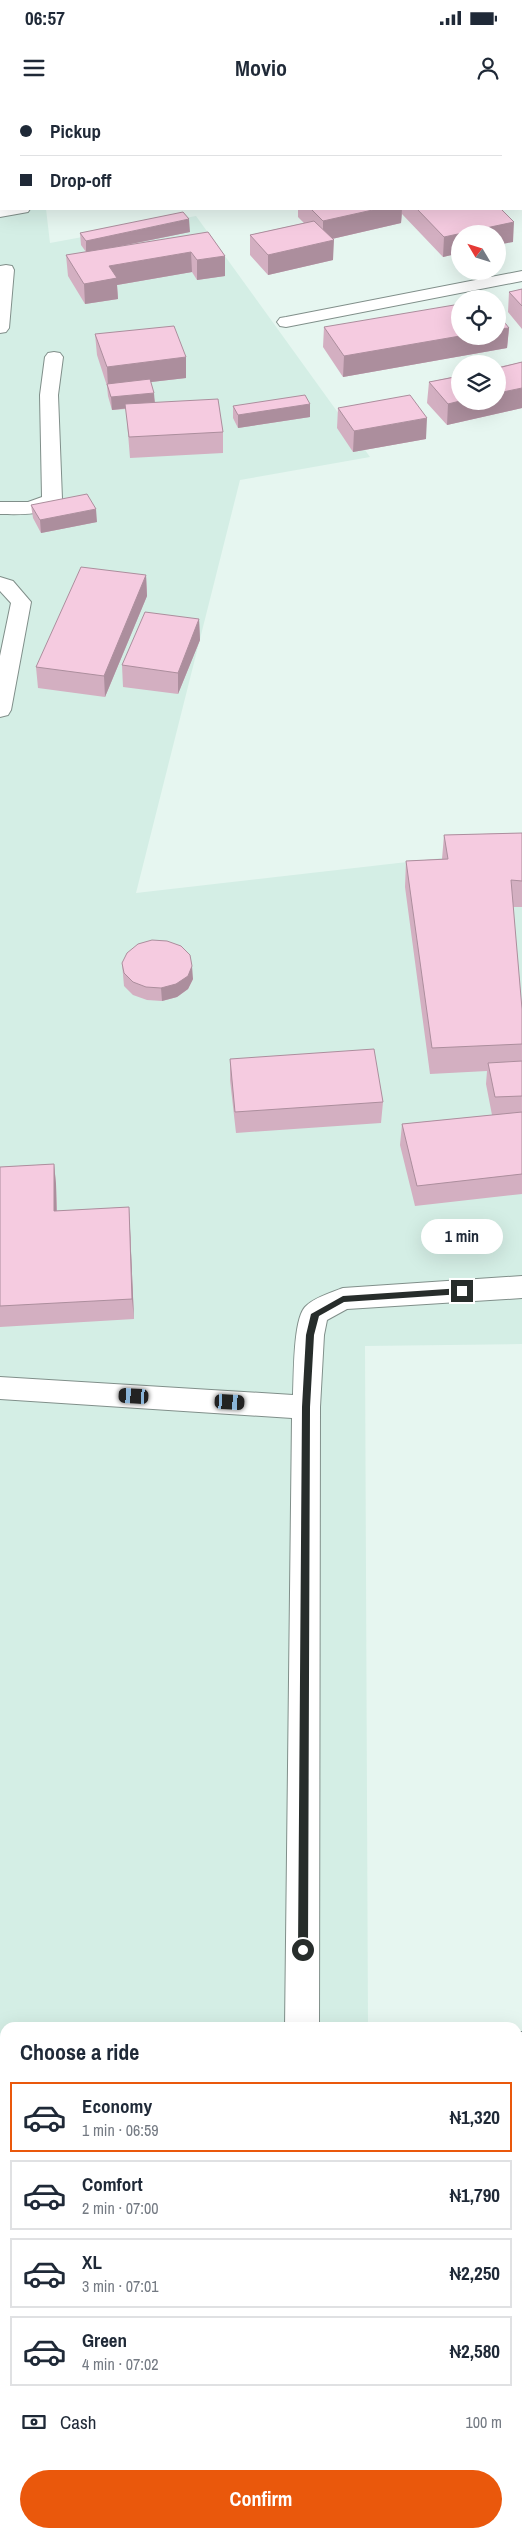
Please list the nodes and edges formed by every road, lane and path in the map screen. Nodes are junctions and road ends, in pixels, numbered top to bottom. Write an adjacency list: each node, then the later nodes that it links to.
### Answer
1 (15, 210): 2 (street)
2 (0, 212)
3 (6, 270): 6 (street)
4 (522, 276): 5 (street)
5 (286, 322)
6 (0, 328)
7 (54, 357): 8 (street)
8 (0, 508)
9 (0, 583): 10 (street)
10 (0, 710)
11 (522, 1287): 13 (street)
12 (0, 1388): 13 (street)
13 (306, 1407): 14 (street)
14 (302, 2022)

